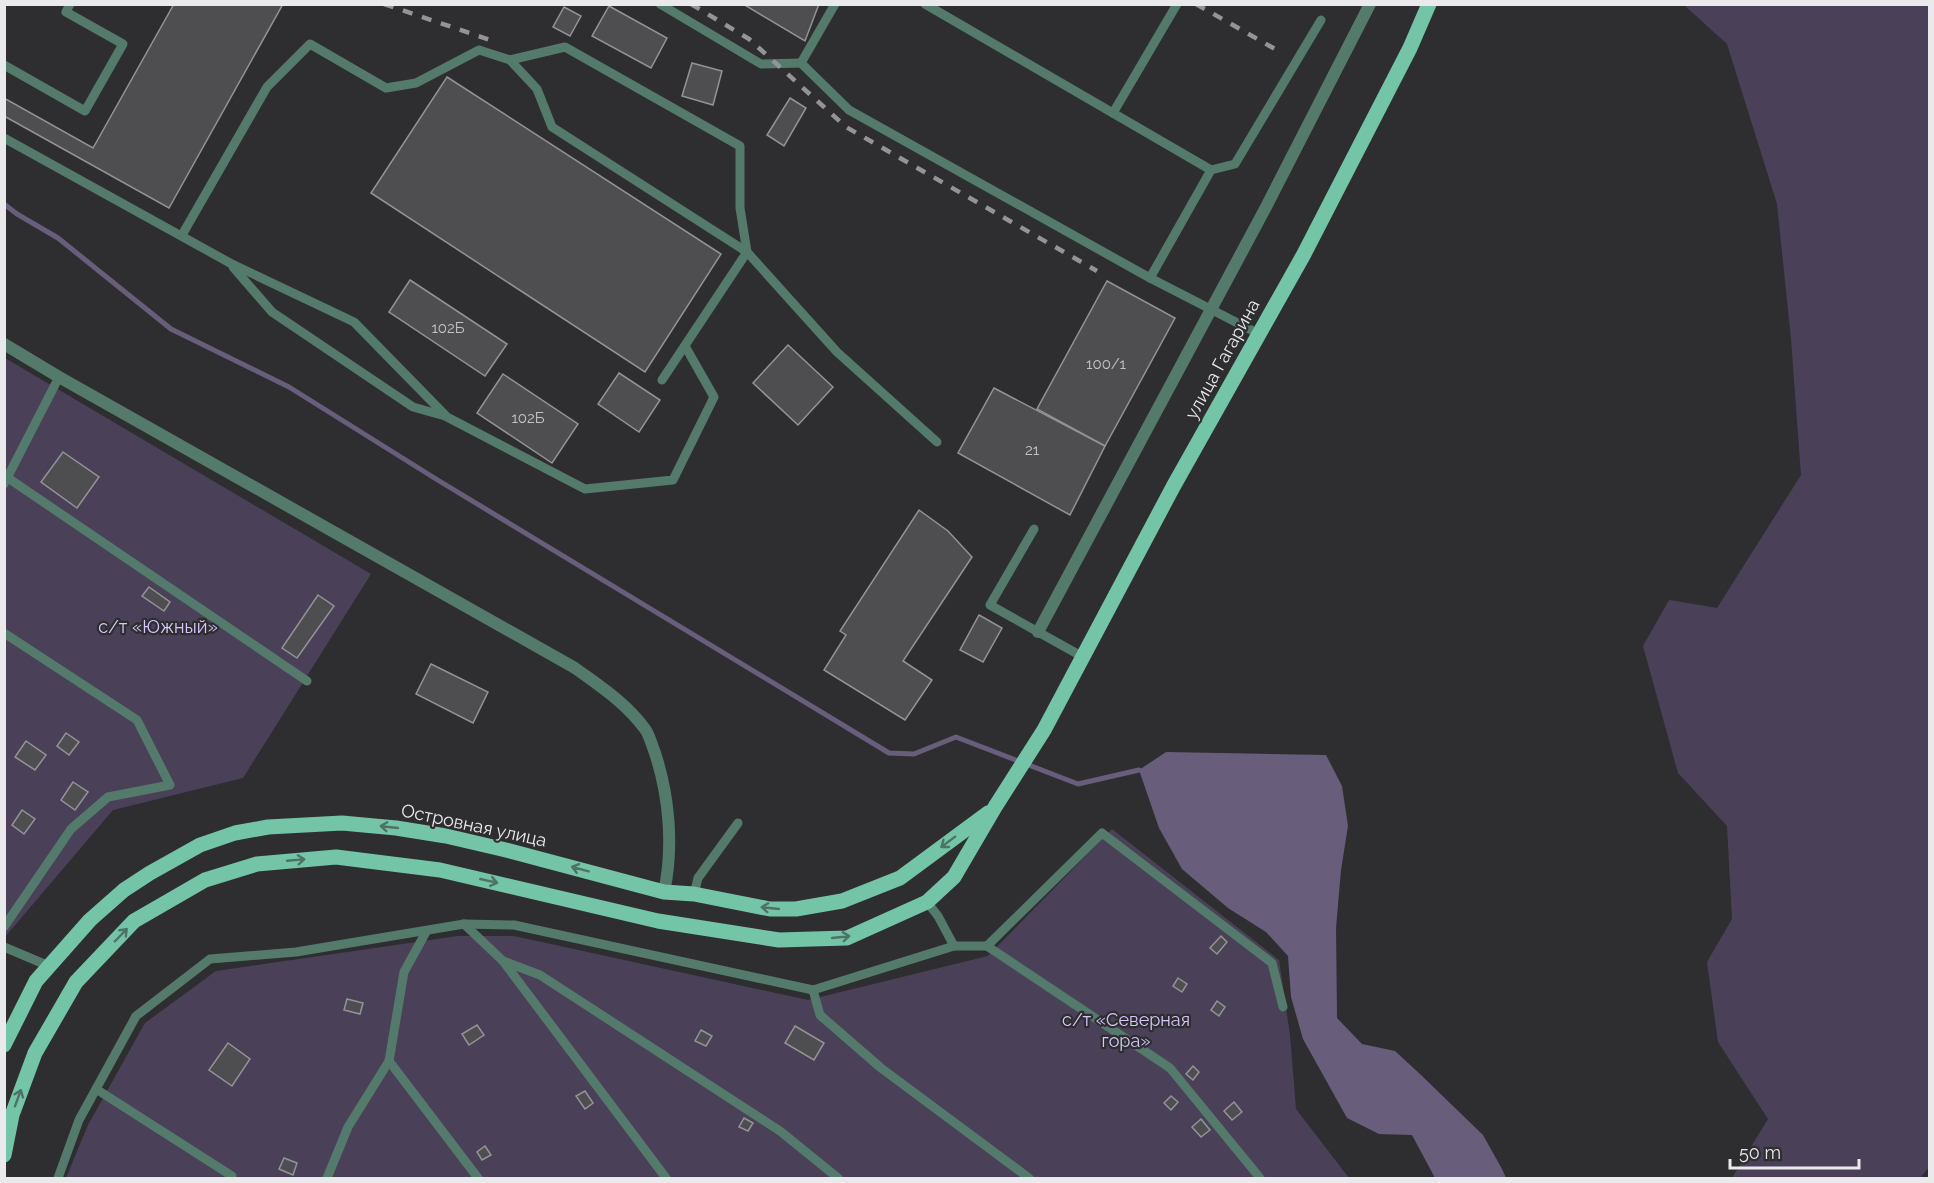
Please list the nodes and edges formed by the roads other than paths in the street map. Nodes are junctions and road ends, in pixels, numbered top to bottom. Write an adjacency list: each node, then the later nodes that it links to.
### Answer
1 (70, 4): 11 (lane)
2 (660, 4): 10 (lane)
3 (835, 4): 10 (lane)
4 (925, 4): 12 (lane)
5 (1177, 4): 12 (lane)
6 (1370, 4): 19 (street)
7 (1429, 4): 20 (main road, улица Гагарина)
8 (1321, 20): 14 (lane)
9 (510, 60): 15 (lane); 16 (lane); 16 (lane)
10 (801, 63): 18 (lane)
11 (4, 65)
12 (1113, 113): 14 (lane)
13 (4, 138): 15 (lane)
14 (1211, 170): 18 (lane)
15 (182, 235): 17 (lane)
16 (747, 252): 22 (lane); 26 (lane)
17 (230, 263): 25 (lane); 25 (lane)
18 (1150, 278): 19 (lane)
19 (1211, 310): 20 (lane); 29 (street)
20 (1259, 334): 31 (main road, улица Гагарина)
21 (4, 344): 23 (street)
22 (685, 346): 24 (lane); 25 (lane)
23 (59, 377): 27 (lane); 35 (street)
24 (662, 380)
25 (447, 417)
26 (937, 442)
27 (6, 481): 32 (lane)
28 (1034, 529): 29 (lane)
29 (1038, 632): 31 (lane)
30 (4, 633): 39 (lane)
31 (1083, 657): 33 (main road, улица Гагарина)
32 (307, 681)
33 (995, 807): 36 (main road, Островная улица, one-way to 36); 37 (main road, улица Гагарина)
34 (738, 823): 36 (lane)
35 (664, 892): 36 (main road, Островная улица); 45 (main road, Островная улица, one-way to 45)
36 (694, 894)
37 (927, 903): 41 (lane); 51 (main road, one-way to 37)
38 (464, 924): 40 (lane); 44 (lane); 46 (lane)
39 (4, 927)
40 (426, 932): 49 (lane); 50 (lane)
41 (954, 946): 42 (lane); 46 (lane)
42 (987, 946): 47 (lane); 59 (lane)
43 (4, 947): 45 (lane)
44 (503, 961): 56 (lane); 57 (lane)
45 (49, 966): 48 (main road, Островная улица)
46 (813, 990): 58 (lane)
47 (1282, 1007)
48 (4, 1045)
49 (389, 1061): 54 (lane); 55 (lane)
50 (96, 1089): 52 (lane); 53 (lane)
51 (4, 1155)
52 (232, 1176)
53 (58, 1179)
54 (327, 1179)
55 (478, 1179)
56 (666, 1179)
57 (838, 1179)
58 (1029, 1179)
59 (1260, 1179)

